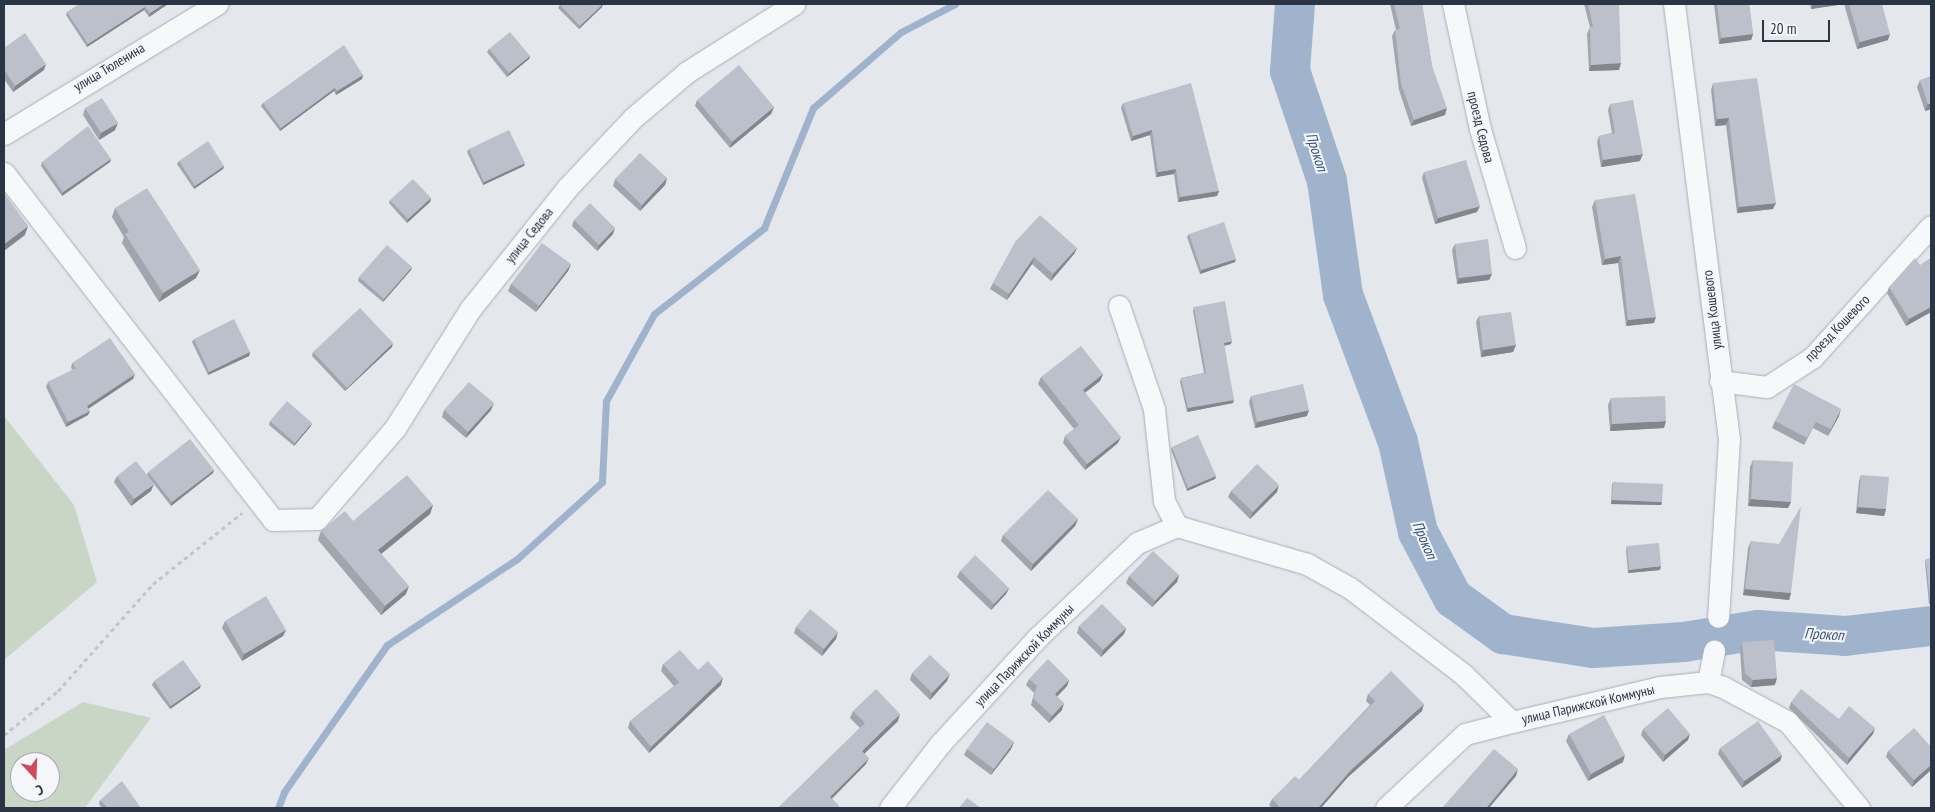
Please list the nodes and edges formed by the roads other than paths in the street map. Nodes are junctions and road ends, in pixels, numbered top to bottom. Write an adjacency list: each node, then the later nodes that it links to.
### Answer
1 (217, 4): 5 (street, улица Тюленина)
2 (794, 4): 6 (street, улица Седова)
3 (1453, 4): 8 (street, проезд Седова)
4 (1674, 4): 10 (street, улица Кошевого)
5 (4, 134)
6 (4, 173)
7 (1931, 226): 10 (street, проезд Кошевого)
8 (1515, 248)
9 (1119, 306): 11 (street)
10 (1720, 381): 12 (street, улица Кошевого)
11 (1177, 526): 15 (street, улица Парижской Коммуны); 16 (street, улица Парижской Коммуны)
12 (1718, 617)
13 (1714, 651): 14 (street)
14 (1708, 682): 15 (street, улица Парижской Коммуны); 18 (street)
15 (1512, 722): 17 (street)
16 (890, 808)
17 (1386, 808)
18 (1859, 808)

